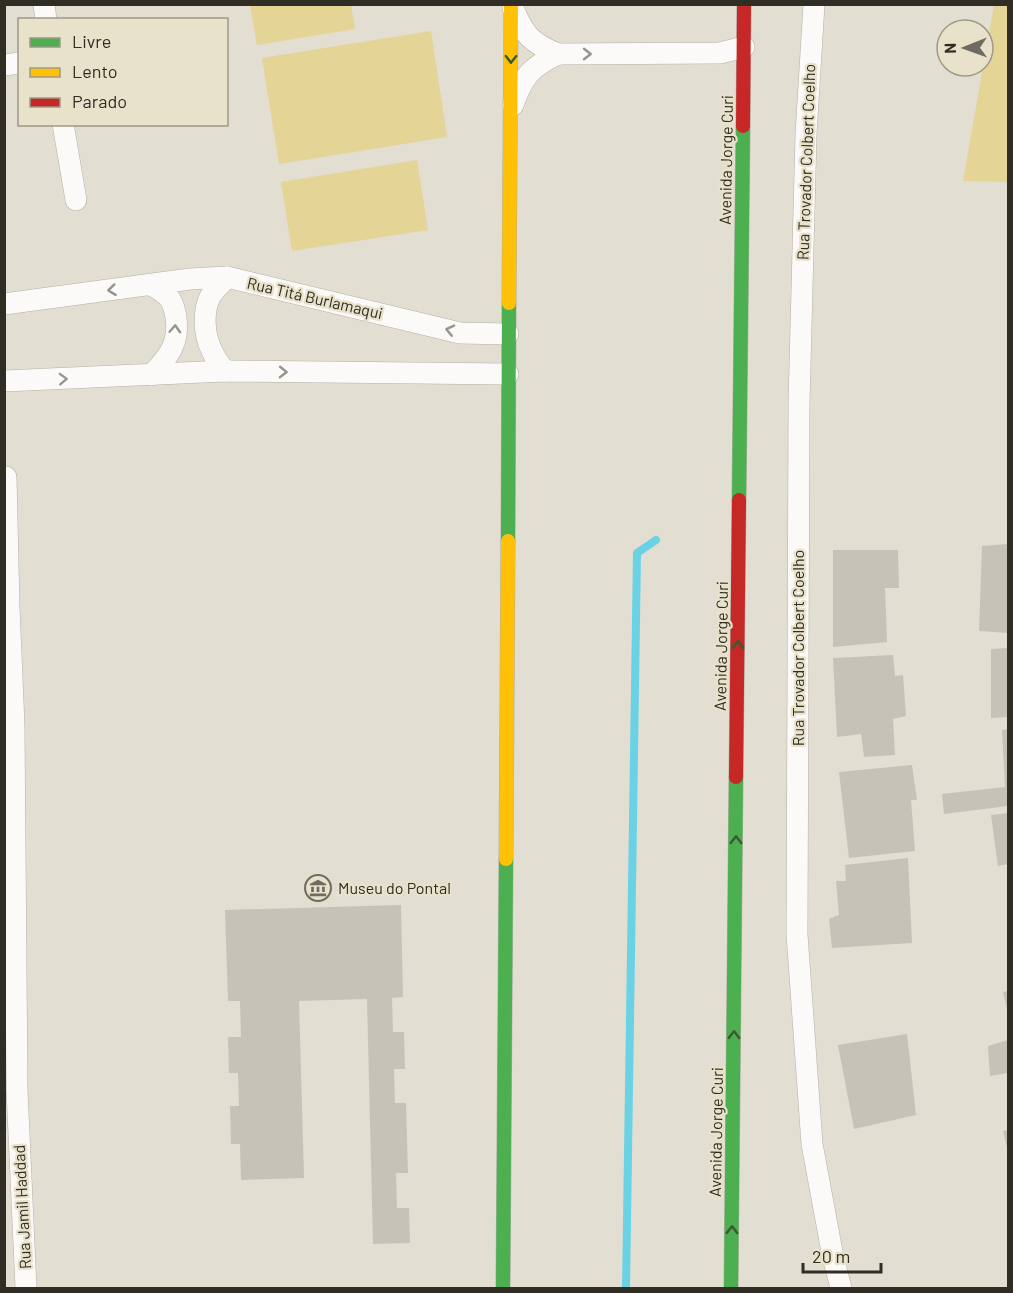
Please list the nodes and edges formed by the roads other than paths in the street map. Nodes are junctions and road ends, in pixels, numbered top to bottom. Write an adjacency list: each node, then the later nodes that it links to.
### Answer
1 (512, 4): 5 (street); 6 (street, one-way to 6)
2 (744, 4): 4 (street, Avenida Jorge Curi)
3 (814, 4): 25 (street, Rua Trovador Colbert Coelho)
4 (744, 47): 5 (street, one-way to 4); 24 (street, Avenida Jorge Curi, one-way to 4)
5 (558, 54): 6 (street)
6 (510, 114): 12 (street)
7 (63, 126): 8 (street)
8 (76, 200)
9 (227, 277): 10 (street); 12 (street, Rua Titá Burlamaqui, one-way to 9); 13 (street, Rua Titá Burlamaqui)
10 (151, 285): 11 (street, one-way to 11); 15 (street, one-way to 10)
11 (4, 304)
12 (508, 334): 14 (street)
13 (225, 371): 14 (street, one-way to 14); 15 (street)
14 (508, 374): 23 (street)
15 (151, 375): 16 (street, one-way to 15)
16 (4, 381)
17 (6, 477): 18 (street, Rua Jamil Haddad)
18 (7, 607): 19 (street, Rua Jamil Haddad)
19 (9, 725): 20 (street, Rua Jamil Haddad)
20 (11, 1090): 21 (street, Rua Jamil Haddad)
21 (14, 1201): 22 (street, Rua Jamil Haddad)
22 (26, 1288)
23 (502, 1288)
24 (731, 1288)
25 (842, 1288)

